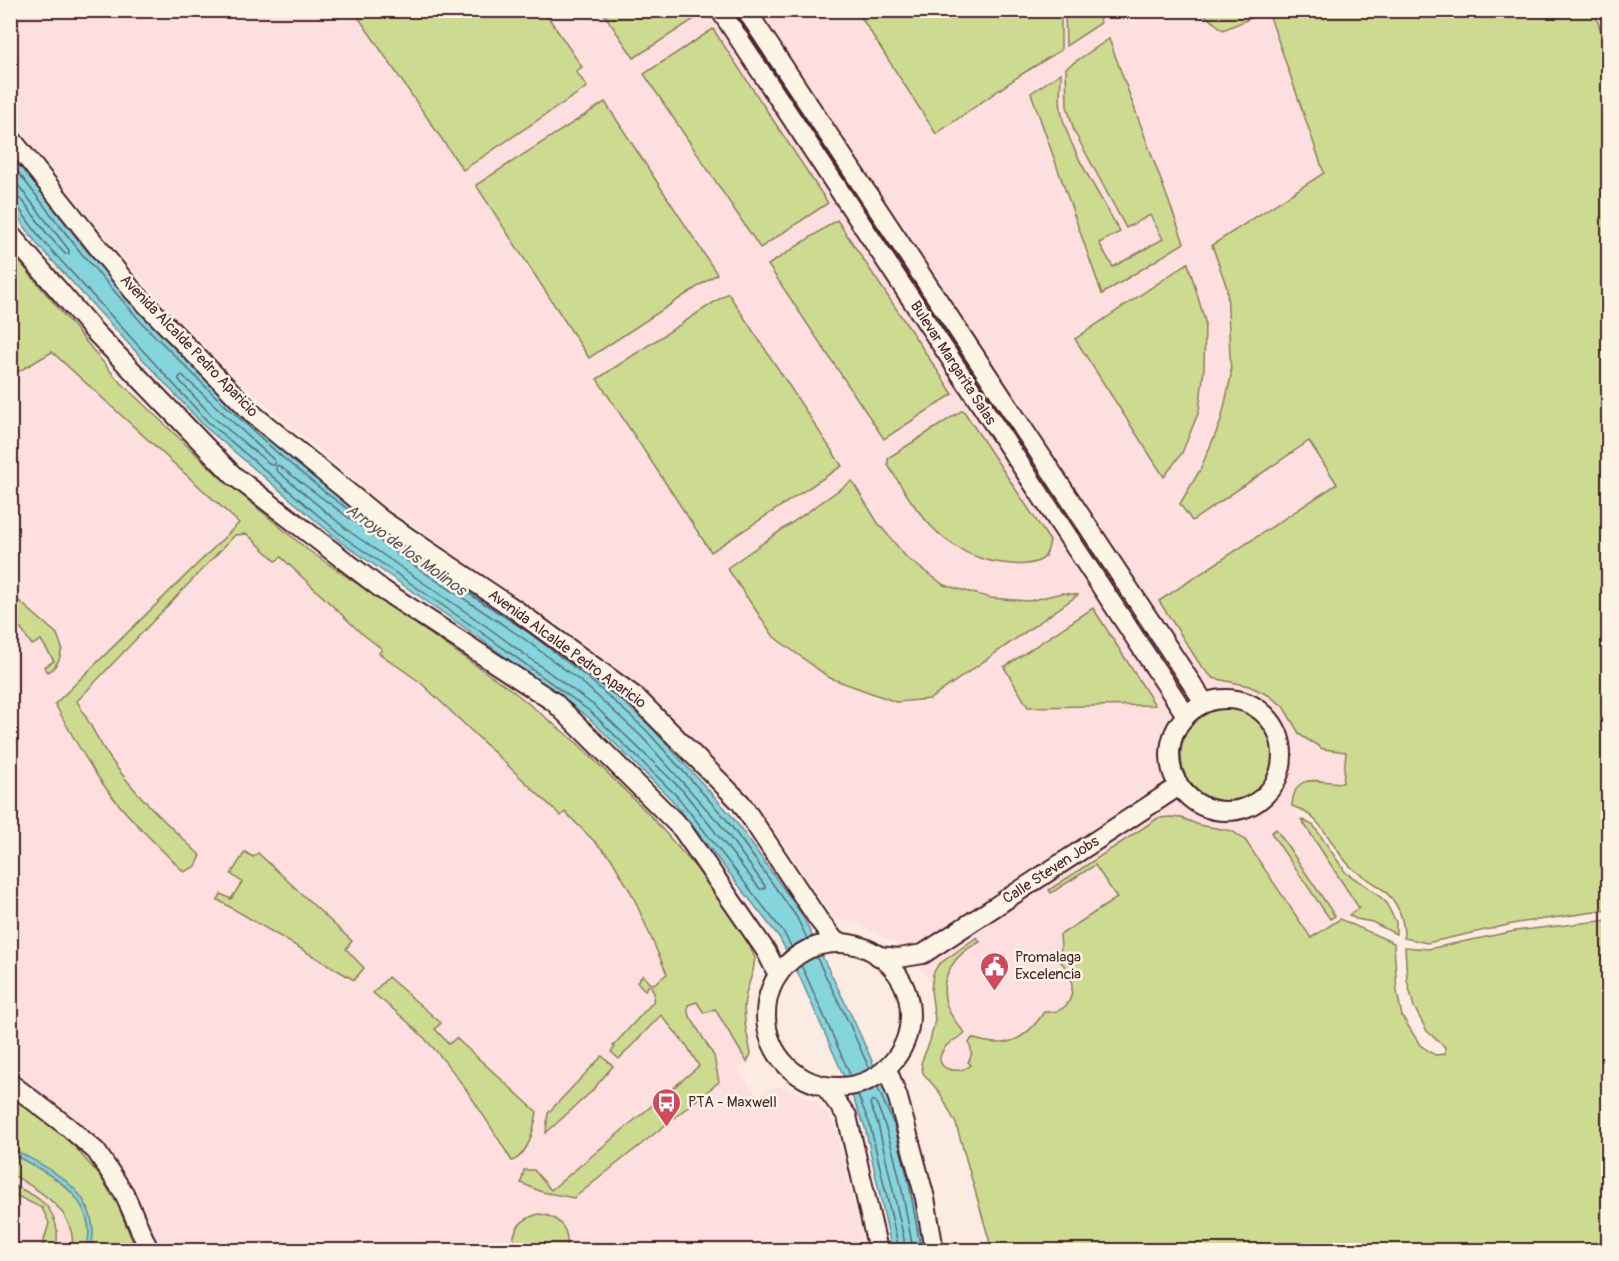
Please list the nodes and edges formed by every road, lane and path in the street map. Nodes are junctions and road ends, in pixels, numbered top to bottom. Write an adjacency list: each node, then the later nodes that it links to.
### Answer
1 (720, 10): 6 (street, Bulevar Margarita Salas)
2 (746, 10): 5 (street, Bulevar Margarita Salas)
3 (10, 137): 8 (street, Avenida Alcalde Pedro Aparicio)
4 (10, 234): 11 (street)
5 (1204, 702): 6 (street); 7 (street)
6 (1186, 715): 7 (street)
7 (1179, 786): 9 (street, Calle Steven Jobs)
8 (836, 942): 10 (street); 11 (street)
9 (923, 954): 10 (street, Calle Steven Jobs); 12 (street, Calle Steven Jobs)
10 (877, 956): 12 (street)
11 (778, 975): 15 (street)
12 (908, 996): 13 (street)
13 (887, 1070): 15 (street); 18 (street)
14 (10, 1083): 16 (street)
15 (826, 1088): 17 (street)
16 (149, 1251)
17 (878, 1251)
18 (934, 1251)

